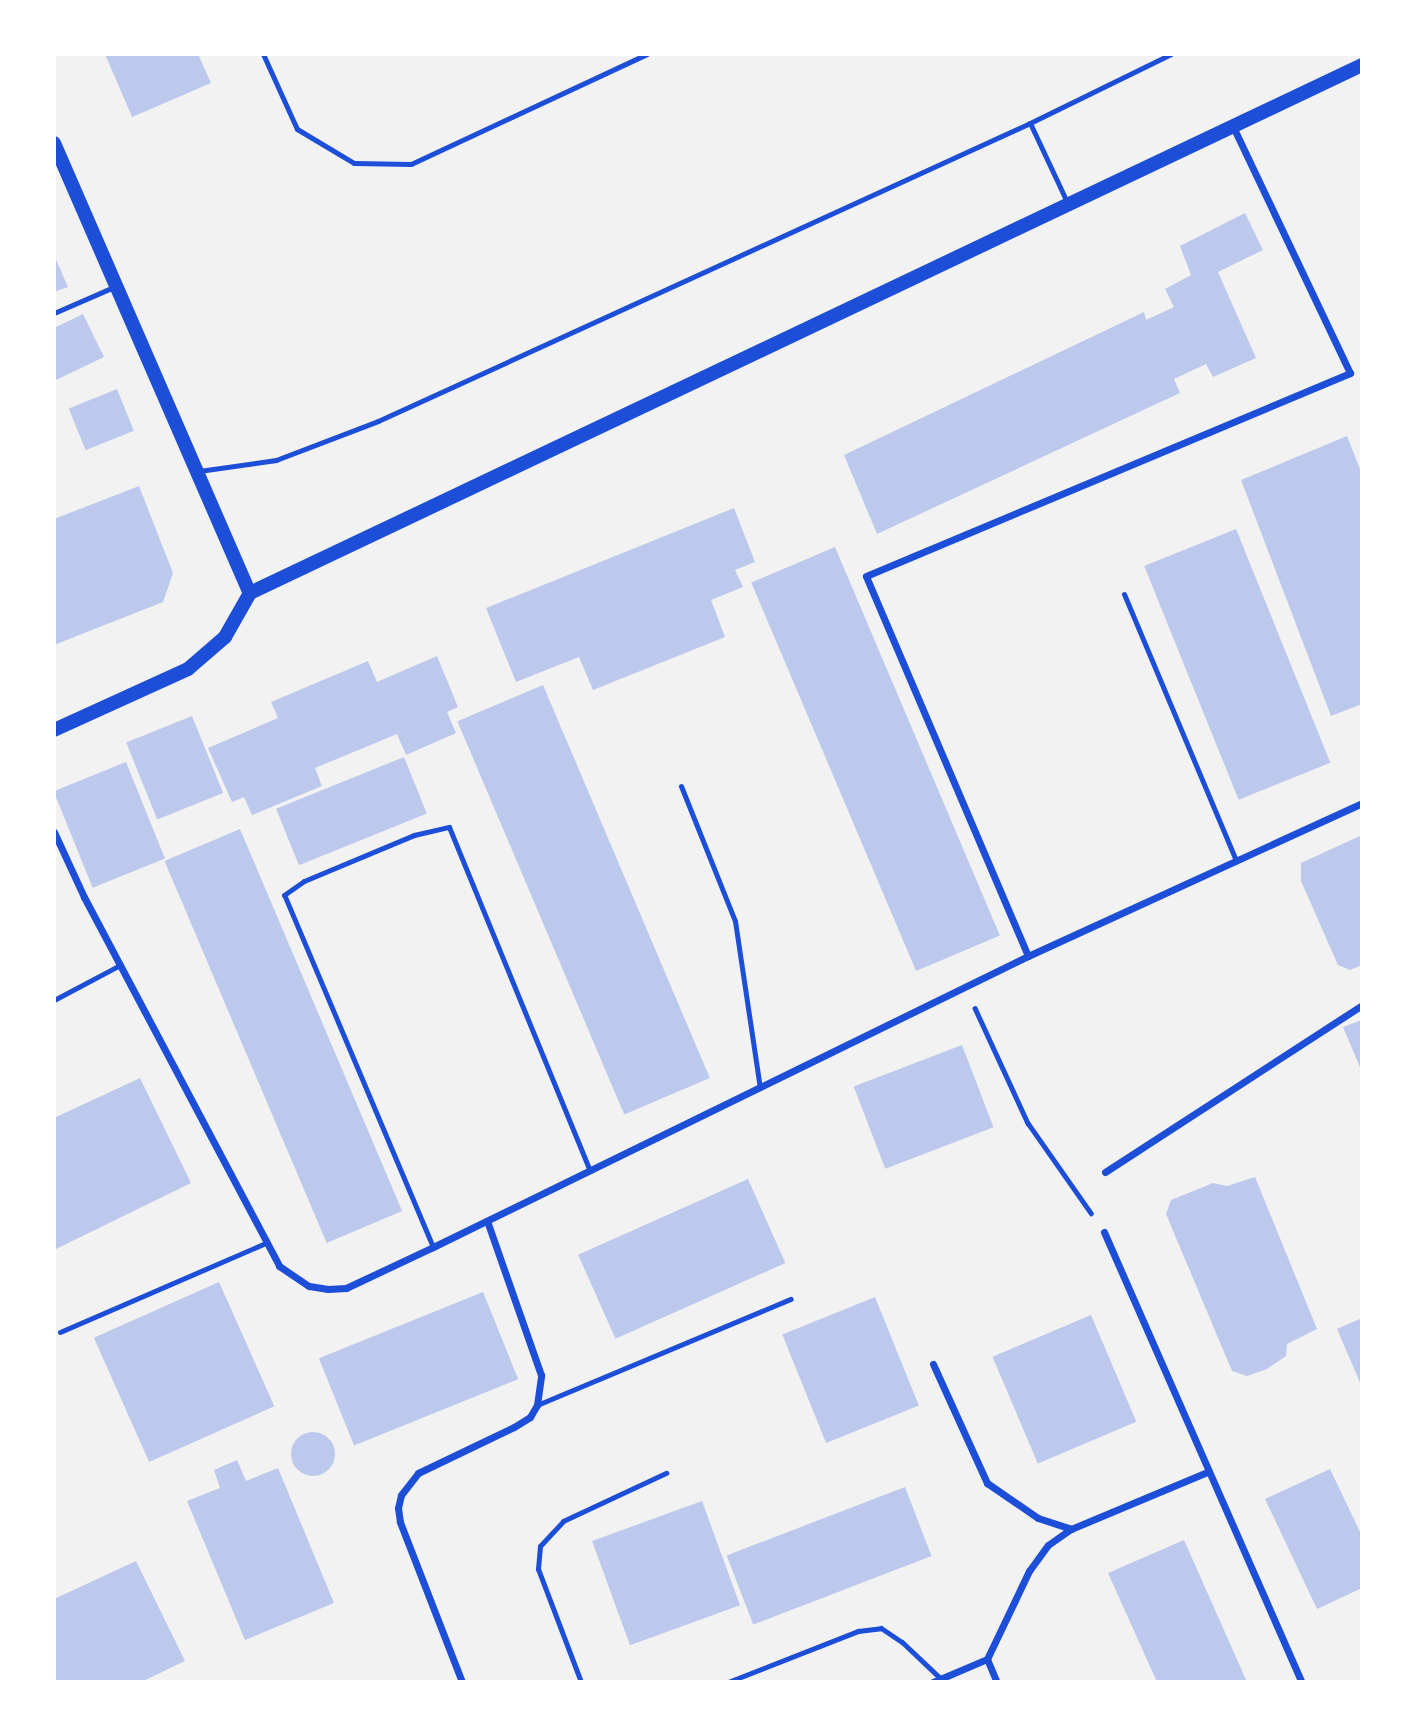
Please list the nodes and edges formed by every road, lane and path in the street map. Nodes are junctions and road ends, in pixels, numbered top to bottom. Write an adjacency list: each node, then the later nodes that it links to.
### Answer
1 (263, 54): 2 (lane)
2 (647, 54)
3 (1171, 54): 5 (lane)
4 (1362, 65): 6 (main road)
5 (1031, 123): 8 (lane); 11 (lane)
6 (1233, 127): 8 (main road); 19 (street)
7 (54, 143): 9 (main road)
8 (1068, 205): 12 (main road)
9 (116, 286): 10 (lane); 11 (main road)
10 (54, 313)
11 (196, 472): 12 (main road)
12 (250, 593): 14 (main road)
13 (1124, 594): 18 (lane)
14 (54, 730)
15 (681, 786): 24 (lane)
16 (1362, 803): 18 (street)
17 (54, 832): 20 (street)
18 (1236, 861): 19 (street)
19 (1028, 956): 21 (street)
20 (120, 965): 22 (lane); 29 (street)
21 (965, 988): 24 (street); 28 (path)
22 (54, 1000)
23 (1362, 1005): 26 (street)
24 (760, 1088): 25 (street)
25 (590, 1171): 27 (street); 30 (lane)
26 (1105, 1172)
27 (487, 1221): 30 (street); 34 (street)
28 (1104, 1232): 35 (street)
29 (266, 1243): 30 (street); 32 (lane)
30 (433, 1247)
31 (791, 1299): 34 (lane)
32 (60, 1332)
33 (933, 1364): 37 (street)
34 (537, 1405): 40 (street)
35 (1207, 1472): 37 (street); 44 (street)
36 (666, 1474): 41 (lane)
37 (1071, 1528): 38 (street)
38 (987, 1659): 39 (street); 43 (street)
39 (937, 1680): 42 (lane)
40 (462, 1682)
41 (581, 1682)
42 (728, 1682)
43 (997, 1682)
44 (1302, 1682)

